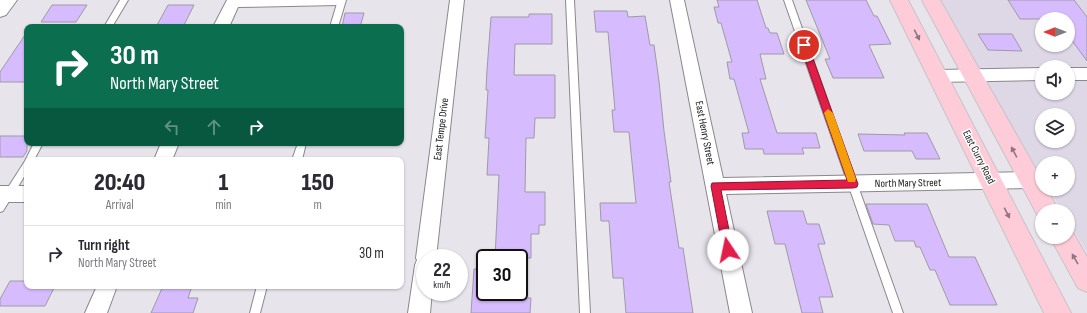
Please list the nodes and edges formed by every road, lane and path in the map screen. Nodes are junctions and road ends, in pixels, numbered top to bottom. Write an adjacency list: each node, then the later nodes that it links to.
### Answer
1 (8, 0): 11 (street)
2 (124, 0): 12 (lane)
3 (338, 0): 13 (street)
4 (342, 0): 14 (lane)
5 (457, 0): 35 (street, East Tempe Drive)
6 (570, 0): 43 (lane)
7 (678, 0): 30 (street, East Henry Street)
8 (788, 0): 29 (lane)
9 (899, 0): 19 (main road, East Curry Road, one-way to 19)
10 (931, 0): 18 (main road)
11 (0, 11)
12 (110, 24)
13 (222, 24)
14 (335, 24)
15 (1035, 74): 18 (street)
16 (1075, 74): 17 (street)
17 (1087, 74)
18 (973, 75): 19 (street); 27 (main road, one-way to 18)
19 (938, 76): 28 (main road, East Curry Road)
20 (37, 146): 23 (lane)
21 (169, 146): 24 (street)
22 (301, 146): 25 (lane)
23 (31, 157)
24 (164, 157)
25 (298, 157)
26 (24, 168): 32 (lane)
27 (1030, 180): 28 (street, North Mary Street); 33 (main road)
28 (991, 181): 29 (street, North Mary Street); 46 (main road, East Curry Road, one-way to 46)
29 (853, 184): 30 (street, North Mary Street); 45 (lane)
30 (715, 186): 44 (street, East Henry Street)
31 (24, 195): 32 (street)
32 (3, 199)
33 (1043, 204)
34 (1066, 244): 36 (main road, one-way to 34)
35 (427, 249)
36 (1087, 280)
37 (106, 289): 40 (street)
38 (261, 289): 41 (lane)
39 (420, 301): 42 (street)
40 (96, 313)
41 (255, 313)
42 (419, 313)
43 (585, 313)
44 (741, 313)
45 (898, 313)
46 (1058, 313)

